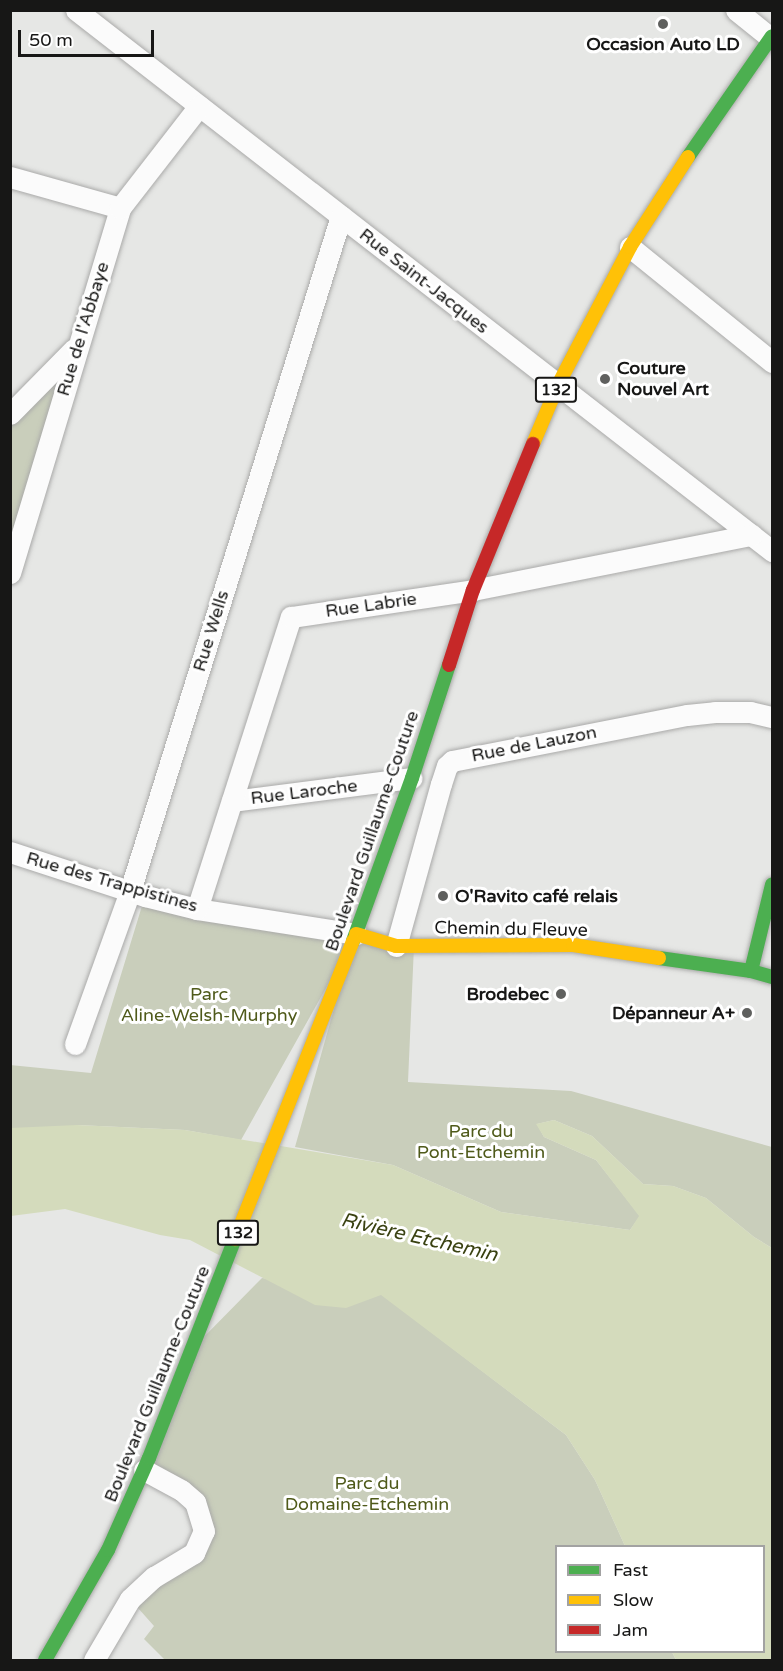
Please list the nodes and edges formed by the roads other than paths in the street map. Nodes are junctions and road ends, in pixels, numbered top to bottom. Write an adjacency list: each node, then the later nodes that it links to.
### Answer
1 (76, 10): 4 (street, Rue Saint-Jacques)
2 (736, 10): 3 (street)
3 (772, 38): 8 (main road, Boulevard Guillaume-Couture / 132)
4 (199, 106): 6 (street, Rue de l'Abbaye); 7 (street, Rue Saint-Jacques)
5 (10, 177): 6 (street)
6 (120, 208): 9 (street, Rue de l'Abbaye)
7 (341, 216): 11 (street, Rue Saint-Jacques); 22 (street, Rue Wells)
8 (630, 247): 10 (street); 11 (main road, Boulevard Guillaume-Couture / 132)
9 (77, 346): 12 (street); 15 (street, Rue de l'Abbaye)
10 (772, 362)
11 (558, 384): 13 (street, Rue Saint-Jacques); 16 (main road, Boulevard Guillaume-Couture / 132)
12 (10, 414)
13 (752, 535): 14 (street, Rue Saint-Jacques); 16 (street, Rue Labrie)
14 (772, 551)
15 (10, 573)
16 (473, 590): 18 (main road, Boulevard Guillaume-Couture / 132); 19 (street, Rue Labrie)
17 (772, 717): 25 (street, Rue de Lauzon)
18 (412, 778): 19 (street, Rue Laroche); 24 (main road, Boulevard Guillaume-Couture / 132)
19 (232, 801): 23 (street, Rue Labrie)
20 (10, 852): 22 (street, Rue des Trappistines)
21 (772, 885): 26 (main road)
22 (130, 891): 23 (street, Rue des Trappistines); 28 (street, Rue Wells)
23 (197, 909): 24 (street, Rue des Trappistines)
24 (356, 934): 25 (main road, Chemin du Fleuve); 29 (main road, Boulevard Guillaume-Couture / 132)
25 (396, 946): 26 (main road, Chemin du Fleuve)
26 (751, 971): 27 (main road, Chemin du Fleuve)
27 (772, 977)
28 (75, 1044)
29 (144, 1470): 30 (main road, Boulevard Guillaume-Couture / 132); 31 (street)
30 (45, 1660)
31 (94, 1660)

